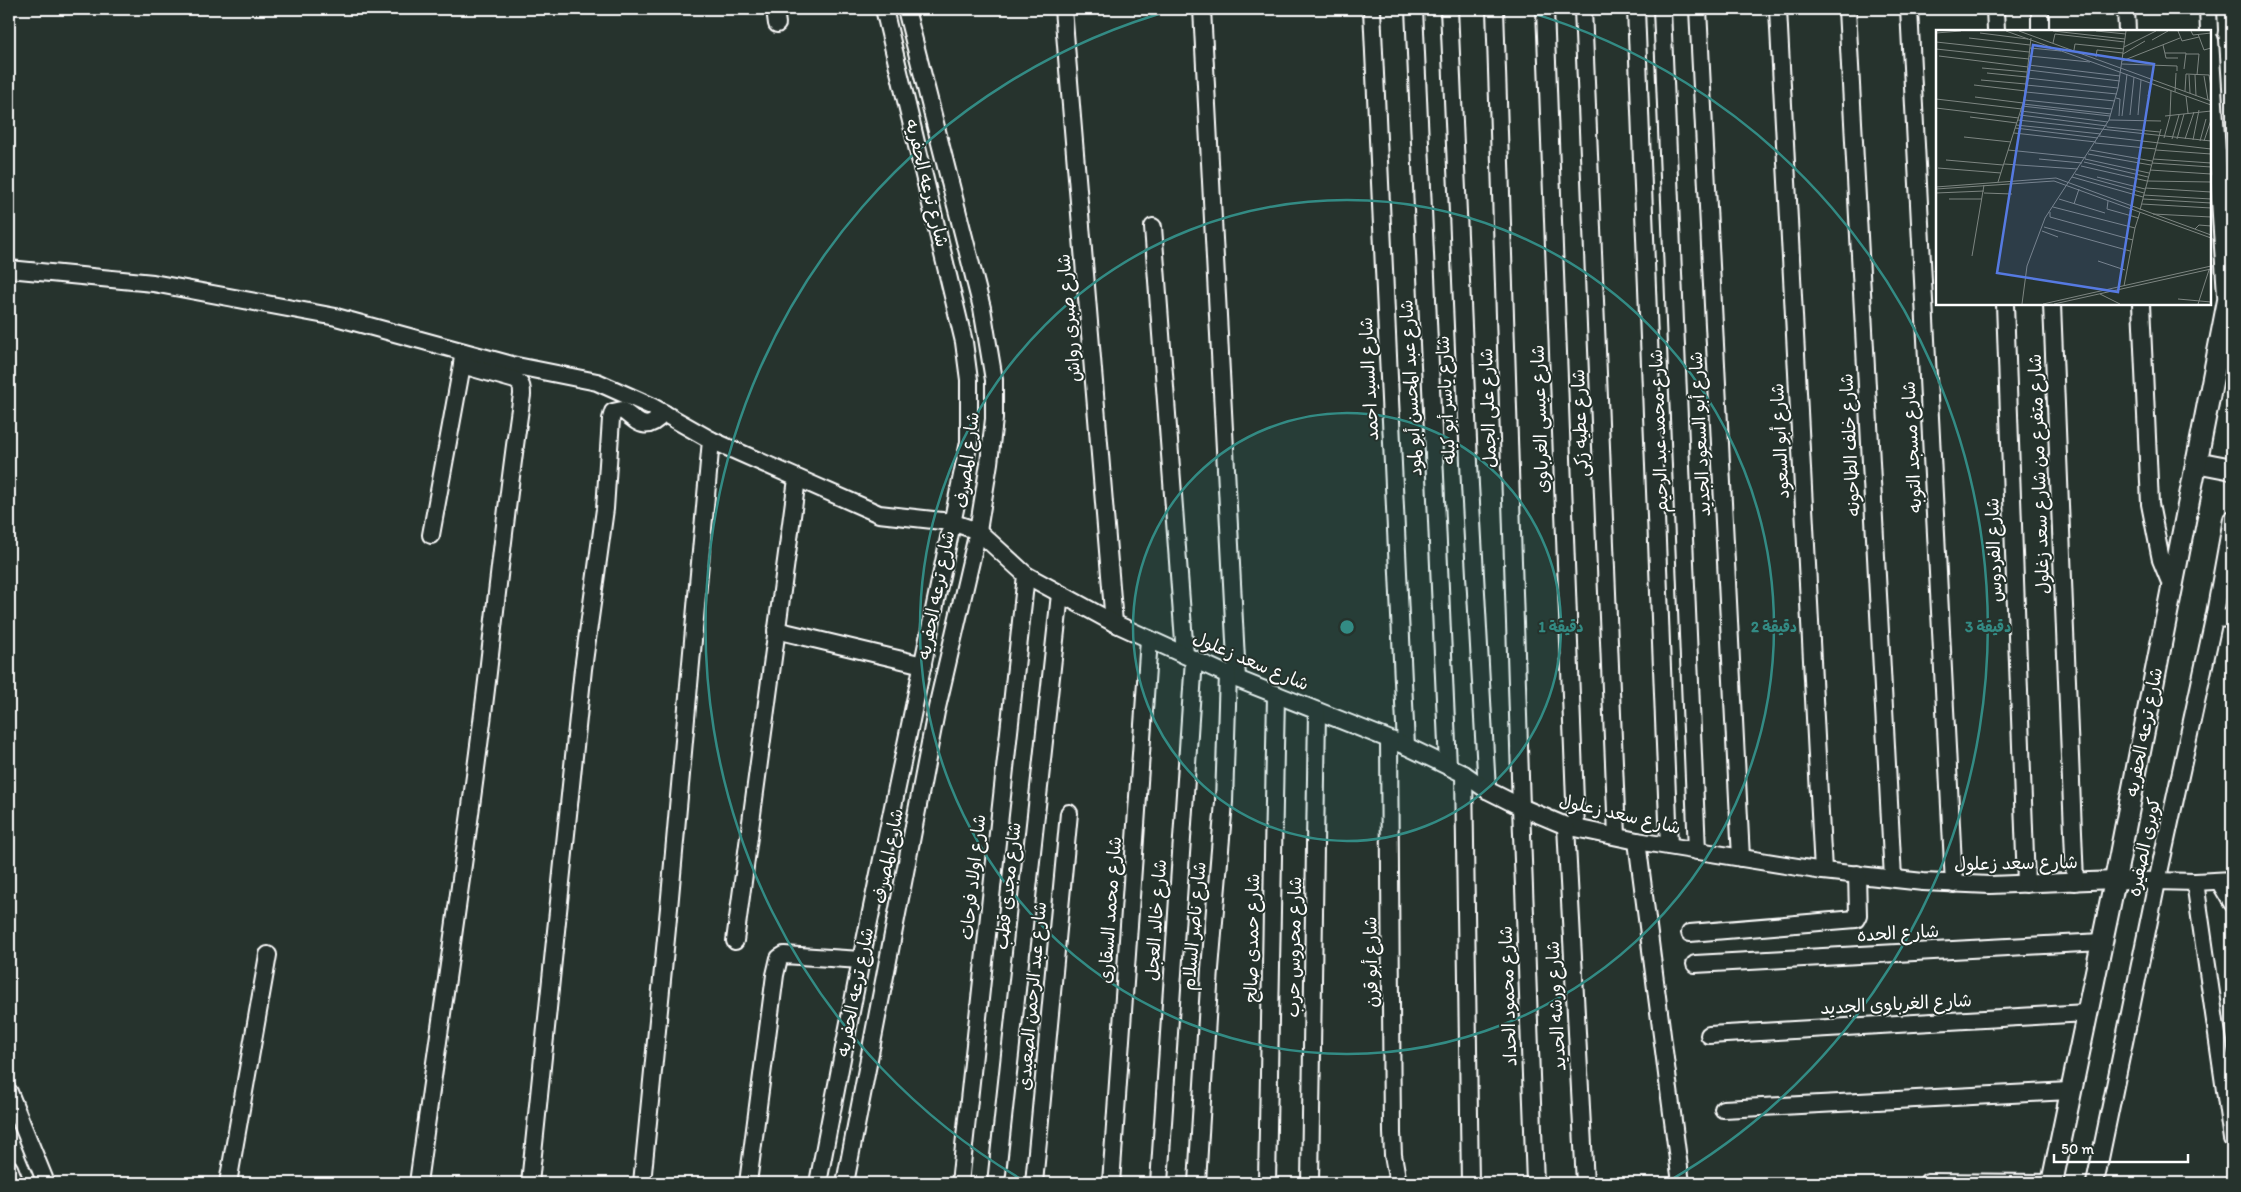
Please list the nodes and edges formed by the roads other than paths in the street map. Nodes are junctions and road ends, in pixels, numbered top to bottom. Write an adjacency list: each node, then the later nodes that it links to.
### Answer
1 (884, 9): 40 (street, شارع ترعه الحفريه)
2 (906, 9): 41 (street, شارع المصرف)
3 (1063, 9): 48 (street, شارع صبرى رواش)
4 (1202, 9): 53 (street, شارع ناصر السلام)
5 (1372, 9): 57 (street, شارع السيد احمد)
6 (1414, 9): 58 (street, شارع عبد المحسن أبو لمود)
7 (1449, 9): 60 (street, شارع ياسر أبو كيله)
8 (1495, 9): 61 (street, شارع على الجمل)
9 (1545, 9): 63 (street, شارع عيسى الغرباوى)
10 (1583, 9): 64 (street, شارع عطيه زكى)
11 (1636, 9): 66 (street)
12 (1662, 9): 67 (street, شارع محمد عبد الرحيم)
13 (1698, 9): 68 (street, شارع أبو السعود الجديد)
14 (1778, 9): 69 (street, شارع أبو السعود)
15 (1847, 9): 71 (street, شارع خلف الطاحونه)
16 (1909, 9): 77 (street, شارع مسجد التوبه)
17 (1995, 9): 21 (street)
18 (2040, 9): 22 (street)
19 (2126, 9): 23 (street)
20 (2208, 9): 24 (street)
21 (1996, 30)
22 (2040, 30)
23 (2127, 30)
24 (2209, 30)
25 (2211, 57): 32 (street)
26 (1153, 227): 51 (street, شارع خالد العجل)
27 (9, 269): 33 (street)
28 (2232, 280): 32 (street, شارع ترعه الحفريه)
29 (2006, 305): 78 (street, شارع الفردوس)
30 (2052, 305): 74 (street, شارع متفرع من شارع سعد زغلول)
31 (2140, 305): 44 (street)
32 (2226, 307): 36 (street, شارع ترعه الحفريه)
33 (463, 358): 34 (street); 42 (street); 97 (street)
34 (664, 413): 35 (street); 98 (street)
35 (711, 440): 38 (street); 99 (street)
36 (2196, 462): 37 (street); 44 (street, شارع ترعه الحفريه)
37 (2232, 469)
38 (796, 479): 40 (street); 49 (street)
39 (2232, 519): 47 (street, كوبرى الصفيره)
40 (950, 522): 41 (street); 52 (street, شارع ترعه الحفريه)
41 (978, 531): 43 (street, شارع سعد زعلول); 102 (street, شارع المصرف)
42 (431, 535)
43 (1026, 575): 45 (street, شارع سعد زعلول); 103 (street, شارع اولاد فرحات)
44 (2172, 587): 72 (street, شارع ترعه الحفريه)
45 (1060, 594): 48 (street, شارع سعد زعلول); 104 (street, شارع مجدى قطب)
46 (2232, 618): 47 (street)
47 (2214, 619): 75 (street, كوبرى الصفيره)
48 (1114, 623): 50 (street, شارع سعد زعلول)
49 (776, 630): 52 (street); 81 (street)
50 (1149, 639): 51 (street, شارع سعد زعلول); 106 (street, شارع محمد السقارى)
51 (1189, 657): 53 (street, شارع سعد زعلول); 107 (street, شارع خالد العجل)
52 (923, 665): 84 (street, شارع ترعه الحفريه)
53 (1232, 676): 54 (street, شارع سعد زعلول); 108 (street, شارع ناصر السلام)
54 (1276, 694): 55 (street, شارع سعد زعلول); 109 (street, شارع حمدى صالح)
55 (1317, 710): 56 (street, شارع سعد زعلول); 110 (street, شارع محروس حرب)
56 (1389, 740): 57 (street, شارع سعد زعلول); 111 (street, شارع أبو قرن)
57 (1406, 746): 58 (street, شارع سعد زعلول)
58 (1448, 766): 59 (street, شارع سعد زعلول)
59 (1464, 774): 60 (street, شارع سعد زعلول); 112 (street)
60 (1487, 790): 61 (street, شارع سعد زعلول)
61 (1521, 807): 63 (street, شارع سعد زعلول); 113 (street, شارع محمود الحداد)
62 (1069, 812): 105 (street, شارع عبد الرحمن الصعيدى)
63 (1571, 827): 64 (street, شارع سعد زعلول); 114 (street, شارع ورشه الحديد)
64 (1617, 836): 65 (street, شارع سعد زعلول)
65 (1637, 841): 66 (street, شارع سعد زعلول); 115 (street)
66 (1669, 846): 67 (street, شارع سعد زعلول)
67 (1697, 851): 68 (street, شارع سعد زعلول)
68 (1741, 858): 69 (street, شارع سعد زعلول)
69 (1823, 871): 70 (street, شارع سعد زعلول)
70 (1857, 874): 71 (street, شارع سعد زعلول); 80 (street)
71 (1893, 878): 77 (street, شارع سعد زعلول)
72 (2115, 880): 74 (street, شارع سعد زعلول); 75 (street, شارع سعد زعلول); 82 (street, شارع ترعه الحفريه)
73 (2226, 881): 76 (street, شارع سعد زعلول); 79 (street)
74 (2075, 882): 78 (street, شارع سعد زعلول)
75 (2157, 882): 76 (street, شارع سعد زعلول); 117 (street, كوبرى الصفيره)
76 (2194, 882): 91 (street)
77 (1954, 884): 78 (street, شارع سعد زعلول)
78 (2026, 884)
79 (2232, 903)
80 (1690, 933)
81 (735, 941)
82 (2102, 942): 85 (street, شارع الحده); 86 (street, شارع ترعه الحفريه)
83 (268, 955): 96 (street)
84 (861, 960): 100 (street); 101 (street, شارع ترعه الحفريه)
85 (1696, 964)
86 (2086, 1013): 87 (street, شارع الغرباوى الجديد); 88 (street, شارع ترعه الحفريه)
87 (1709, 1035)
88 (2069, 1091): 90 (street); 116 (street, شارع ترعه الحفريه)
89 (9, 1092): 95 (street)
90 (1724, 1109)
91 (2232, 1139)
92 (9, 1168): 94 (street)
93 (1928, 1182): 116 (street)
94 (15, 1183)
95 (46, 1183)
96 (228, 1183)
97 (418, 1183)
98 (530, 1183)
99 (642, 1183)
100 (748, 1183)
101 (818, 1183)
102 (845, 1183)
103 (960, 1183)
104 (996, 1183)
105 (1034, 1183)
106 (1111, 1183)
107 (1159, 1183)
108 (1197, 1183)
109 (1266, 1183)
110 (1310, 1183)
111 (1398, 1183)
112 (1470, 1183)
113 (1535, 1183)
114 (1586, 1183)
115 (1681, 1183)
116 (2052, 1183)
117 (2095, 1183)

